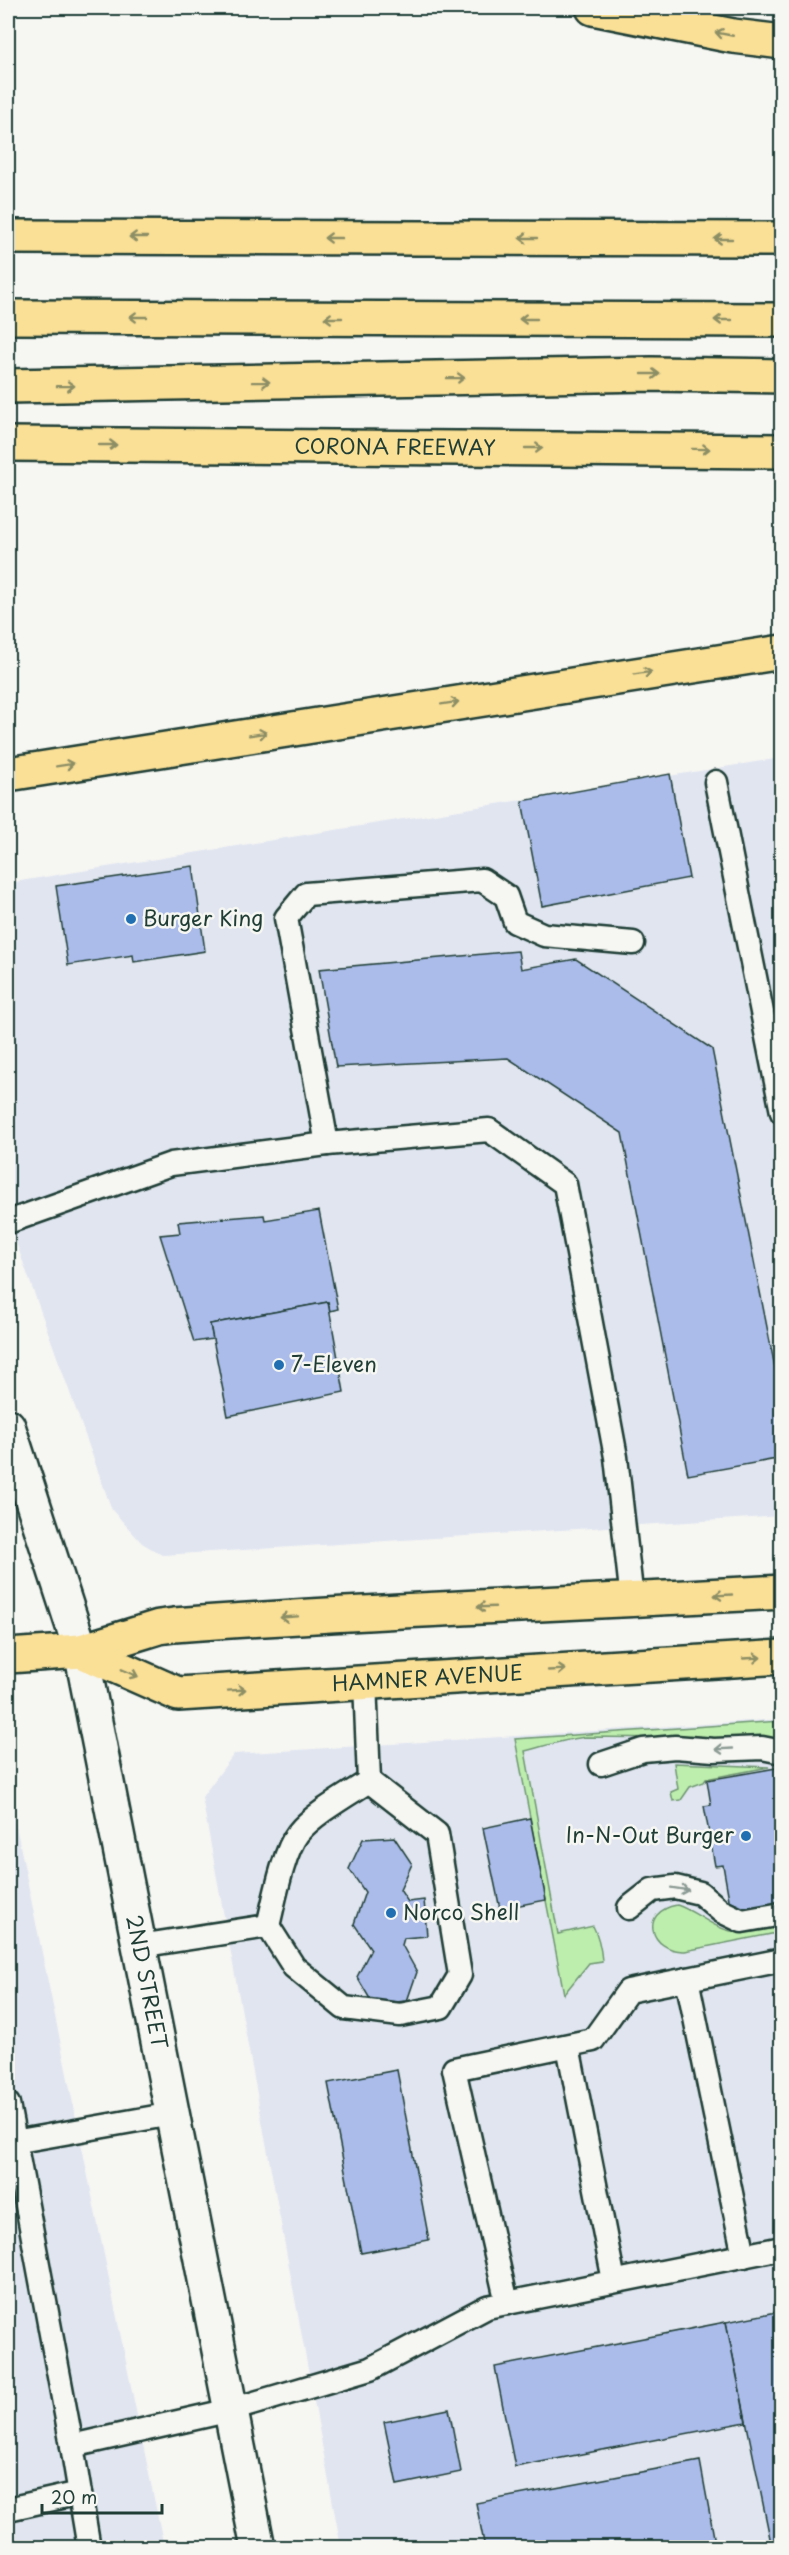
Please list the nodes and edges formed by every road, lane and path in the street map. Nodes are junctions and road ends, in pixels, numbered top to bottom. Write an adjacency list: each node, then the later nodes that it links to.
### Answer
1 (593, 8): 2 (main road, one-way to 1)
2 (782, 42)
3 (8, 237): 4 (main road, one-way to 3)
4 (782, 239)
5 (8, 317): 6 (main road, one-way to 5)
6 (782, 320)
7 (782, 376): 8 (main road, one-way to 7)
8 (8, 386)
9 (8, 444): 10 (main road, CORONA FREEWAY, one-way to 10)
10 (782, 451)
11 (782, 652): 12 (main road, one-way to 11)
12 (8, 774)
13 (716, 782): 15 (lane)
14 (633, 943): 17 (lane)
15 (772, 1017): 16 (lane)
16 (781, 1114)
17 (327, 1144): 18 (lane); 21 (lane)
18 (8, 1222)
19 (8, 1426): 22 (main road, 2ND STREET)
20 (782, 1592): 21 (main road, HAMNER AVENUE, one-way to 21)
21 (632, 1600): 22 (main road, HAMNER AVENUE, one-way to 22)
22 (81, 1651): 23 (main road, HAMNER AVENUE); 25 (main road, HAMNER AVENUE, one-way to 25); 32 (main road, 2ND STREET)
23 (8, 1656)
24 (782, 1657): 25 (main road, HAMNER AVENUE, one-way to 24)
25 (365, 1681): 28 (lane)
26 (782, 1752): 27 (lane, one-way to 27)
27 (601, 1764)
28 (369, 1781): 31 (lane); 31 (lane)
29 (629, 1908): 30 (lane, one-way to 30)
30 (782, 1914)
31 (268, 1926): 32 (lane)
32 (139, 1946): 37 (main road, 2ND STREET)
33 (782, 1960): 34 (lane)
34 (687, 1979): 35 (lane); 40 (lane)
35 (568, 2046): 41 (lane); 42 (lane)
36 (8, 2104): 38 (lane)
37 (172, 2114): 38 (lane); 43 (main road, 2ND STREET)
38 (11, 2142): 44 (lane)
39 (782, 2248): 40 (lane)
40 (744, 2256): 41 (lane)
41 (614, 2281): 42 (lane)
42 (507, 2303): 43 (lane)
43 (231, 2410): 44 (lane); 48 (main road, 2ND STREET)
44 (72, 2446): 45 (lane)
45 (80, 2493): 46 (lane); 47 (lane)
46 (8, 2509)
47 (89, 2547)
48 (258, 2547)

